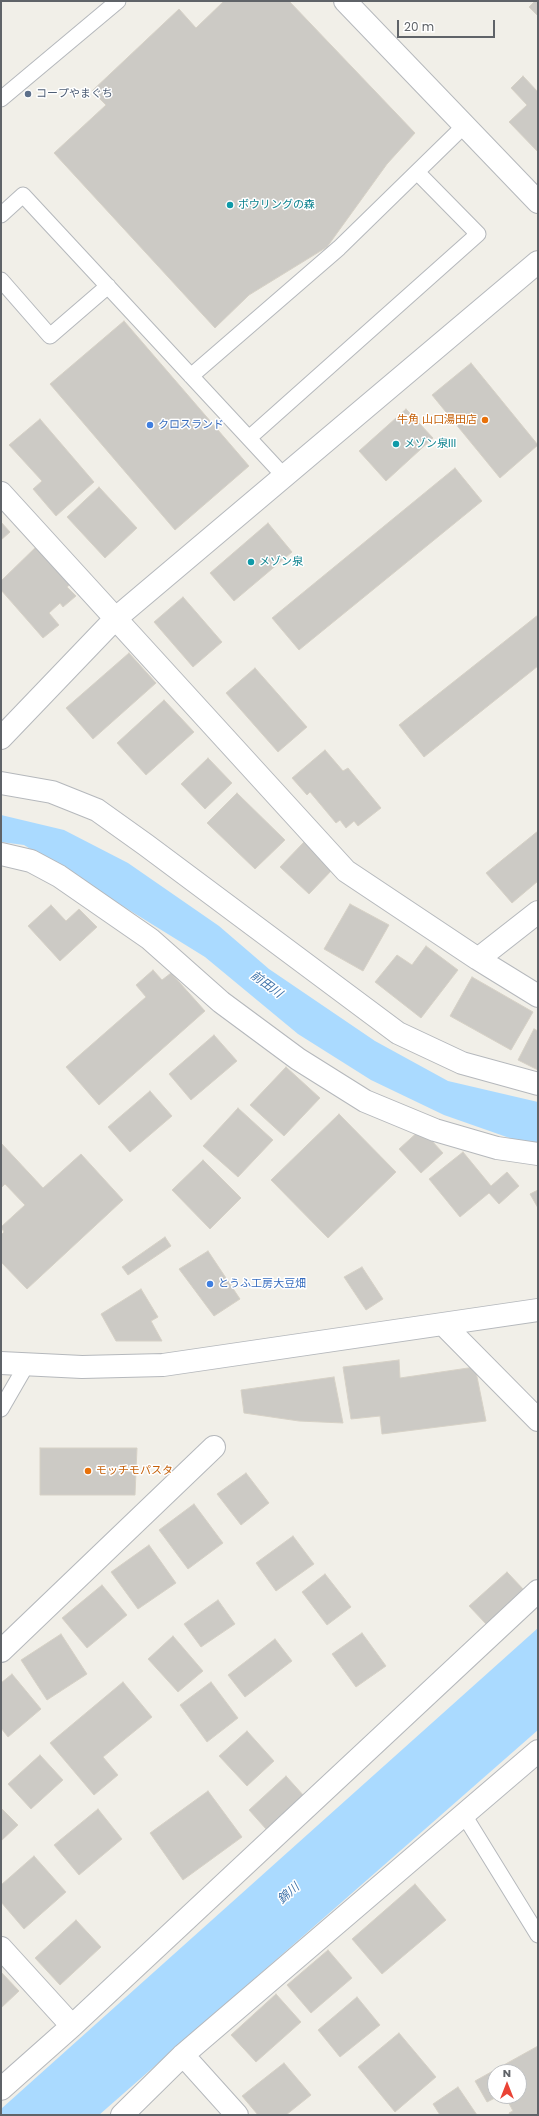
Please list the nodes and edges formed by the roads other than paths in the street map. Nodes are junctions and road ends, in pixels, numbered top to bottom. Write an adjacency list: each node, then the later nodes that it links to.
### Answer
1 (118, 1): 3 (lane)
2 (345, 1): 4 (street)
3 (1, 99)
4 (465, 125): 5 (lane); 6 (street)
5 (417, 172): 11 (lane); 12 (lane)
6 (538, 202)
7 (1, 215): 10 (lane)
8 (538, 262): 13 (street)
9 (1, 280): 10 (lane)
10 (108, 286): 11 (lane)
11 (191, 376): 12 (lane)
12 (249, 438): 13 (lane)
13 (284, 476): 15 (street)
14 (1, 493): 15 (street)
15 (115, 619): 16 (street); 20 (street)
16 (1, 738)
17 (1, 783): 22 (street)
18 (1, 854): 23 (street)
19 (538, 912): 20 (street)
20 (478, 959): 21 (street)
21 (538, 996)
22 (538, 1084)
23 (538, 1154)
24 (538, 1310): 25 (street)
25 (444, 1325): 27 (street); 29 (street)
26 (1, 1363): 27 (street)
27 (27, 1364): 28 (lane)
28 (1, 1409)
29 (538, 1420)
30 (214, 1447): 32 (street)
31 (538, 1591): 37 (street)
32 (1, 1651)
33 (538, 1751): 34 (street)
34 (464, 1815): 35 (lane); 38 (street)
35 (538, 1935)
36 (1, 1948): 37 (street)
37 (72, 2026): 39 (street)
38 (182, 2055): 40 (street); 41 (street)
39 (1, 2089)
40 (122, 2115)
41 (237, 2115)

